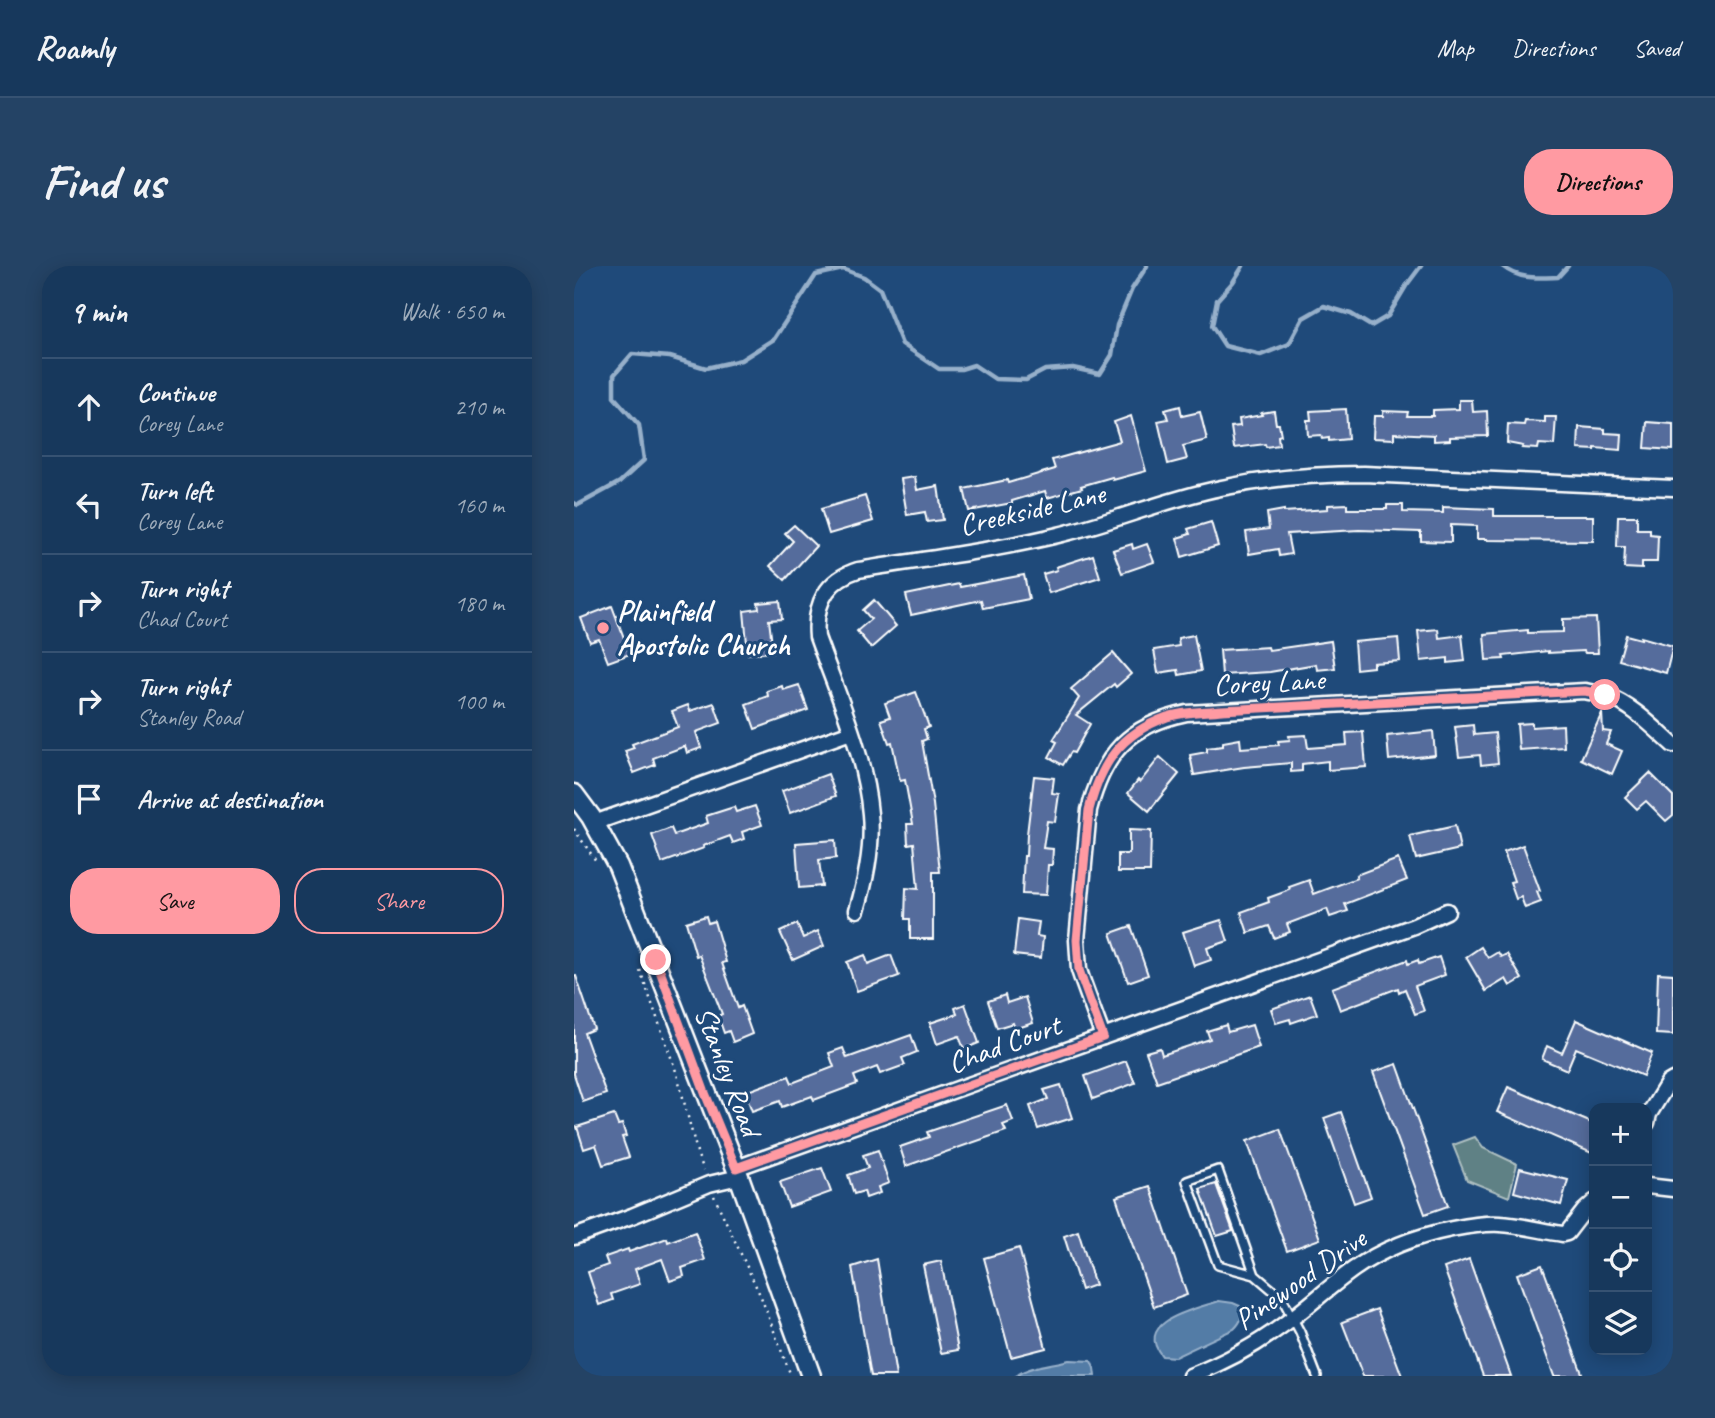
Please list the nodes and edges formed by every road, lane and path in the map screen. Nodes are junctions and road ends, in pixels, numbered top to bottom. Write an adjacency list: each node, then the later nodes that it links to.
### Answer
1 (1673, 488): 2 (street, Creekside Lane)
2 (851, 732): 5 (street); 8 (street, Creekside Lane)
3 (1673, 745): 11 (street, Corey Lane)
4 (574, 794): 5 (street, Stanley Road)
5 (594, 823): 15 (street, Stanley Road)
6 (574, 829): 7 (path)
7 (598, 864)
8 (857, 910)
9 (1447, 911): 11 (street, Chad Court)
10 (636, 959): 14 (path)
11 (1103, 1037): 15 (street, Chad Court)
12 (1673, 1080): 13 (street)
13 (1652, 1110)
14 (698, 1156)
15 (738, 1172): 20 (street, Chad Court); 24 (street, Stanley Road)
16 (1652, 1187): 17 (street)
17 (1673, 1189)
18 (1589, 1206): 22 (street, Pinewood Drive)
19 (718, 1207): 23 (path)
20 (574, 1236)
21 (1255, 1275): 21 (lane); 22 (lane)
22 (1292, 1318): 25 (street, Pinewood Drive); 26 (lane)
23 (791, 1376)
24 (811, 1376)
25 (1190, 1376)
26 (1317, 1376)

